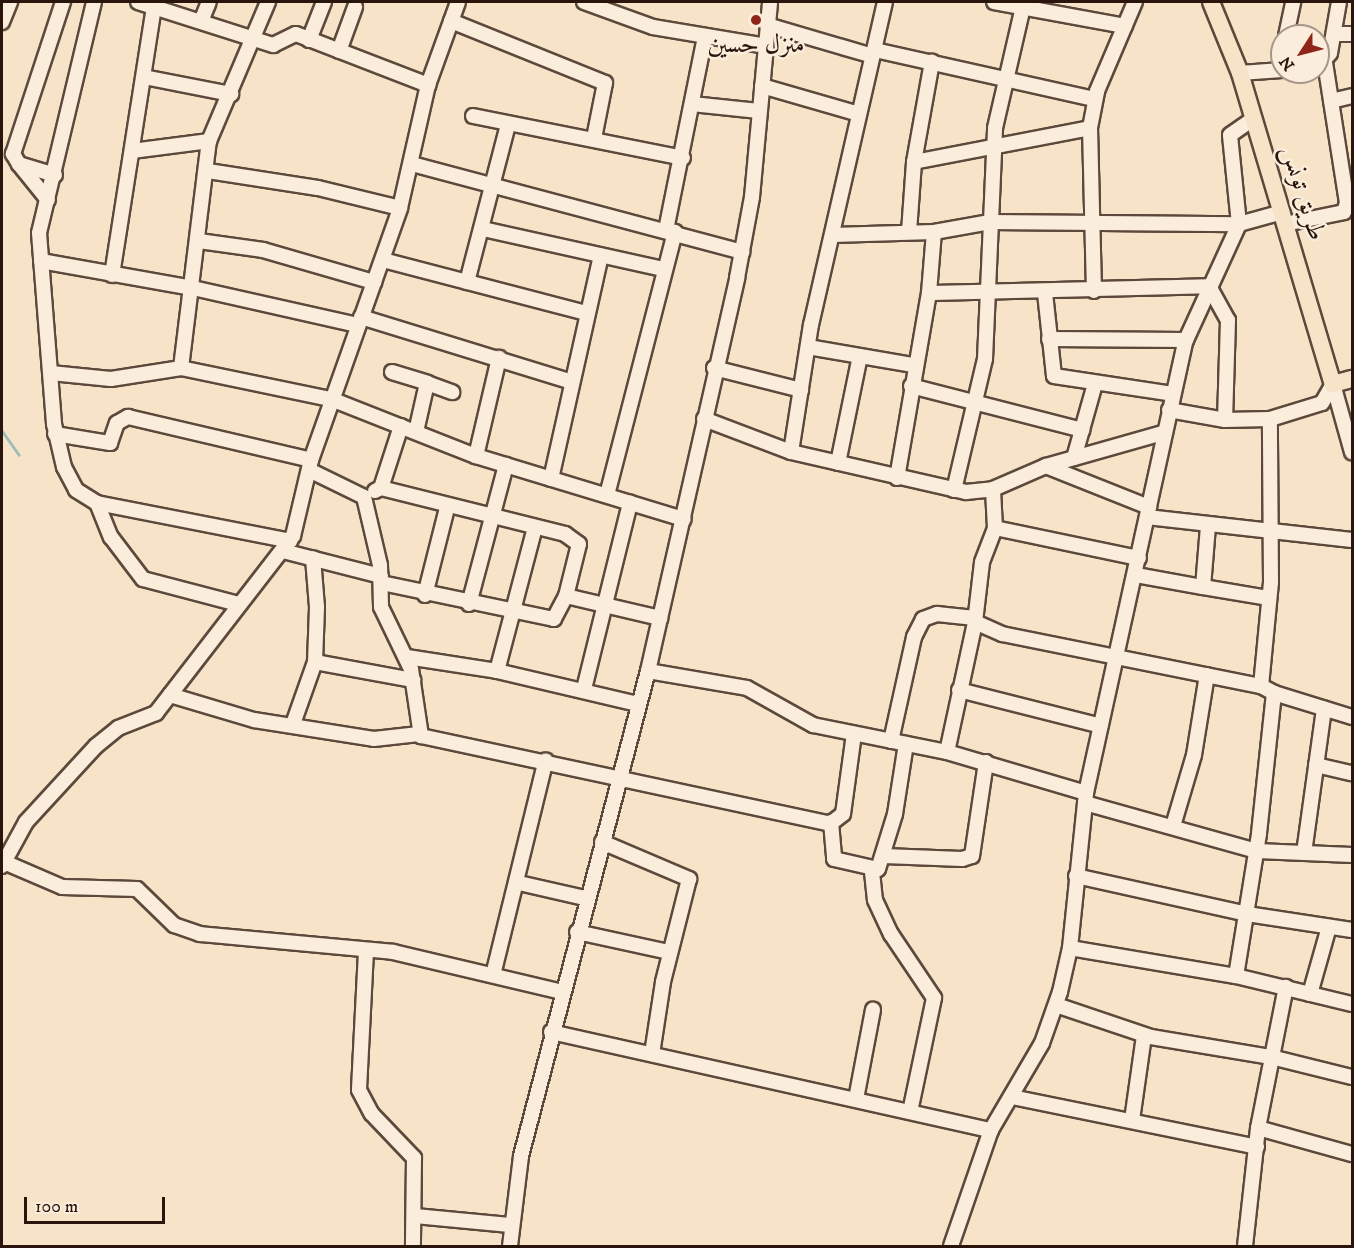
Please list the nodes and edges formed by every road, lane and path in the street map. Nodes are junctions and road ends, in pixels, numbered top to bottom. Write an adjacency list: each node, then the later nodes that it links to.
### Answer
1 (10, 2): 21 (street)
2 (63, 2): 55 (street)
3 (94, 2): 63 (street)
4 (208, 2): 19 (street)
5 (268, 2): 28 (street)
6 (324, 2): 29 (street)
7 (458, 2): 20 (street)
8 (584, 2): 27 (street)
9 (770, 2): 23 (street)
10 (885, 2): 33 (street)
11 (994, 2): 17 (street)
12 (1135, 2): 24 (street)
13 (1211, 2): 36 (main road, طريق تونس)
14 (1293, 2): 22 (street)
15 (1339, 2): 25 (street)
16 (144, 3): 19 (street); 37 (street)
17 (1024, 4): 24 (street); 38 (street)
18 (355, 8): 32 (street)
19 (202, 19): 28 (street)
20 (451, 21): 40 (street); 53 (street)
21 (2, 22)
22 (1288, 24)
23 (766, 26): 30 (street); 33 (street)
24 (1125, 26): 44 (street)
25 (1335, 34): 26 (street); 31 (street)
26 (1353, 34)
27 (705, 36): 30 (street); 46 (street)
28 (255, 39): 29 (street); 42 (street)
29 (309, 40): 32 (street)
30 (766, 46): 41 (street)
31 (1330, 46)
32 (339, 51): 40 (street)
33 (874, 53): 34 (street); 48 (street)
34 (932, 62): 38 (street); 59 (street)
35 (1270, 71): 36 (street)
36 (1240, 73): 50 (main road, طريق تونس)
37 (144, 77): 42 (street); 57 (street)
38 (1006, 79): 44 (street); 56 (street)
39 (1327, 84): 45 (street)
40 (428, 85): 61 (street)
41 (762, 86): 47 (street); 48 (street)
42 (231, 94): 54 (street)
43 (1353, 96): 45 (street)
44 (1095, 99): 52 (street)
45 (1331, 101): 66 (street)
46 (692, 104): 47 (street); 58 (street)
47 (759, 111): 78 (street)
48 (859, 114): 76 (street)
49 (473, 116): 51 (street)
50 (1254, 118): 68 (main road, طريق تونس); 70 (street)
51 (508, 125): 53 (street); 64 (street)
52 (1090, 128): 56 (street); 71 (street)
53 (594, 138): 58 (street)
54 (209, 141): 57 (street); 62 (street)
55 (8, 144): 60 (street)
56 (993, 149): 59 (street); 69 (street)
57 (132, 151): 83 (street)
58 (683, 158): 73 (street)
59 (914, 162): 74 (street)
60 (19, 164): 63 (street); 65 (street)
61 (412, 164): 64 (street); 67 (street)
62 (208, 171): 67 (street); 77 (street)
63 (55, 175): 65 (street)
64 (494, 187): 72 (street); 73 (street)
65 (48, 200): 81 (street)
66 (1350, 203): 68 (street)
67 (400, 208): 80 (street)
68 (1283, 218): 70 (street); 108 (main road, طريق تونس)
69 (990, 222): 71 (street); 75 (street); 91 (street)
70 (1239, 224): 71 (street); 86 (street)
71 (1092, 226): 88 (street)
72 (483, 229): 79 (street); 85 (street)
73 (670, 231): 78 (street); 82 (street)
74 (909, 232): 75 (street); 76 (street)
75 (934, 232): 89 (street)
76 (832, 235): 96 (street)
77 (199, 241): 84 (street); 87 (street)
78 (742, 252): 101 (street)
79 (601, 256): 82 (street); 92 (street)
80 (382, 260): 84 (street); 85 (street)
81 (41, 261): 83 (street); 103 (street)
82 (664, 269): 137 (street)
83 (112, 275): 87 (street)
84 (374, 282): 93 (street)
85 (467, 282): 92 (street)
86 (1210, 287): 88 (street); 95 (street); 118 (street)
87 (193, 288): 93 (street); 100 (street)
88 (1094, 291): 90 (street)
89 (929, 293): 91 (street); 99 (street)
90 (1045, 293): 91 (street); 94 (street)
91 (988, 295): 114 (street)
92 (587, 313): 105 (street)
93 (359, 321): 98 (street); 113 (street)
94 (1049, 339): 95 (street); 107 (street)
95 (1186, 340): 112 (street)
96 (808, 347): 97 (street); 110 (street)
97 (860, 356): 99 (street); 128 (street)
98 (499, 358): 105 (street); 126 (street)
99 (913, 365): 109 (street)
100 (180, 368): 103 (street); 113 (street)
101 (714, 368): 110 (street); 116 (street)
102 (392, 372): 106 (street)
103 (51, 373): 123 (street)
104 (1353, 379): 108 (main road)
105 (572, 382): 132 (street)
106 (427, 383): 111 (street); 121 (street)
107 (1095, 384): 112 (street); 120 (street)
108 (1334, 384): 117 (street); 125 (street)
109 (911, 387): 114 (street); 133 (street)
110 (801, 390): 124 (street)
111 (452, 392)
112 (1173, 394): 115 (street)
113 (332, 399): 119 (street); 129 (street)
114 (974, 403): 120 (street); 136 (street)
115 (1169, 410): 118 (street); 122 (street)
116 (704, 419): 124 (street); 144 (street)
117 (1270, 419): 118 (street); 148 (street)
118 (1225, 420)
119 (401, 426): 121 (street); 134 (street)
120 (1082, 430): 127 (street)
121 (416, 432): 126 (street)
122 (1163, 433): 127 (street); 142 (street)
123 (56, 434): 129 (street); 139 (street)
124 (791, 452): 128 (street)
125 (1353, 452)
126 (476, 456): 130 (street)
127 (1074, 458): 131 (street)
128 (838, 463): 133 (street)
129 (310, 465): 138 (street); 150 (street)
130 (506, 465): 132 (street); 143 (street)
131 (1046, 466): 135 (street); 142 (street)
132 (551, 478): 137 (street)
133 (897, 478): 136 (street)
134 (381, 488): 138 (street); 141 (street)
135 (993, 489): 136 (street); 147 (street)
136 (954, 490)
137 (608, 495): 140 (street)
138 (364, 497): 154 (street)
139 (97, 503): 150 (street); 159 (street)
140 (630, 503): 144 (street); 161 (street)
141 (447, 508): 143 (street); 156 (street)
142 (1148, 512): 145 (street); 152 (street)
143 (491, 518): 146 (street); 160 (street)
144 (684, 519): 163 (street)
145 (1208, 526): 148 (street); 155 (street)
146 (535, 527): 157 (street); 162 (street)
147 (995, 528): 152 (street); 164 (street)
148 (1268, 530): 149 (street); 158 (street)
149 (1353, 540)
150 (286, 546): 151 (street); 159 (street)
151 (313, 558): 154 (street); 167 (street)
152 (1139, 558): 153 (street)
153 (1136, 575): 155 (street); 165 (street)
154 (382, 580): 156 (street); 166 (street)
155 (1203, 587): 158 (street)
156 (425, 595): 160 (street)
157 (566, 596): 161 (street); 162 (street)
158 (1269, 598): 172 (street)
159 (238, 604): 176 (street)
160 (469, 604): 162 (street)
161 (606, 606): 163 (street); 173 (street)
162 (512, 614): 168 (street)
163 (660, 618): 169 (street)
164 (975, 620): 165 (street); 174 (street); 184 (street)
165 (1118, 656): 170 (street); 181 (street)
166 (407, 657): 168 (street); 171 (street)
167 (315, 662): 171 (street); 180 (street)
168 (497, 670): 173 (street)
169 (648, 671): 177 (street); 183 (street)
170 (1207, 675): 172 (street); 194 (street)
171 (413, 680): 182 (street)
172 (1262, 686): 175 (street)
173 (584, 689): 177 (street)
174 (959, 690): 181 (street); 186 (street)
175 (1274, 693): 178 (street); 196 (street)
176 (170, 695): 180 (street); 200 (street)
177 (638, 704): 191 (street)
178 (1324, 708): 179 (street); 189 (street)
179 (1353, 717)
180 (293, 724): 182 (street)
181 (1101, 726): 192 (street)
182 (419, 734): 187 (street)
183 (854, 734): 184 (street); 193 (street)
184 (891, 741): 185 (street)
185 (906, 744): 186 (street); 199 (street)
186 (947, 752): 188 (street)
187 (546, 760): 191 (street); 203 (street)
188 (986, 762): 192 (street); 199 (street)
189 (1316, 765): 190 (street); 197 (street)
190 (1353, 773)
191 (620, 776): 193 (street); 195 (street)
192 (1086, 798): 194 (street); 202 (street)
193 (831, 822): 201 (street)
194 (1173, 826): 196 (street)
195 (603, 842): 204 (street); 211 (street)
196 (1257, 851): 197 (street); 205 (street)
197 (1304, 853): 198 (street)
198 (1353, 855)
199 (884, 856): 201 (street)
200 (3, 864): 210 (street)
201 (872, 872): 227 (street)
202 (1076, 876): 205 (street); 209 (street)
203 (519, 883): 204 (street); 212 (street)
204 (585, 898): 208 (street)
205 (1247, 914): 206 (street); 213 (street)
206 (1329, 927): 207 (street); 216 (street)
207 (1353, 930)
208 (577, 932): 211 (street); 215 (street)
209 (1070, 948): 213 (street); 218 (street)
210 (366, 951): 212 (street); 233 (street)
211 (669, 952): 222 (street)
212 (494, 975): 215 (street)
213 (1236, 976): 214 (street)
214 (1286, 987): 216 (street); 223 (street)
215 (562, 992): 220 (street)
216 (1310, 994): 217 (street)
217 (1353, 1004)
218 (1056, 1005): 221 (street); 225 (street)
219 (873, 1010): 226 (street)
220 (551, 1032): 222 (street); 234 (street)
221 (1144, 1036): 223 (street); 228 (street)
222 (652, 1054): 226 (street)
223 (1272, 1057): 224 (street); 229 (street)
224 (1353, 1077)
225 (1012, 1096): 228 (street); 230 (street)
226 (856, 1099): 227 (street)
227 (910, 1112): 230 (street)
228 (1132, 1120): 231 (street)
229 (1258, 1128): 231 (street); 232 (street)
230 (991, 1130): 237 (street)
231 (1257, 1147): 238 (street)
232 (1353, 1154)
233 (415, 1216): 234 (street); 235 (street)
234 (510, 1225): 236 (street)
235 (413, 1246)
236 (510, 1246)
237 (951, 1246)
238 (1245, 1246)

